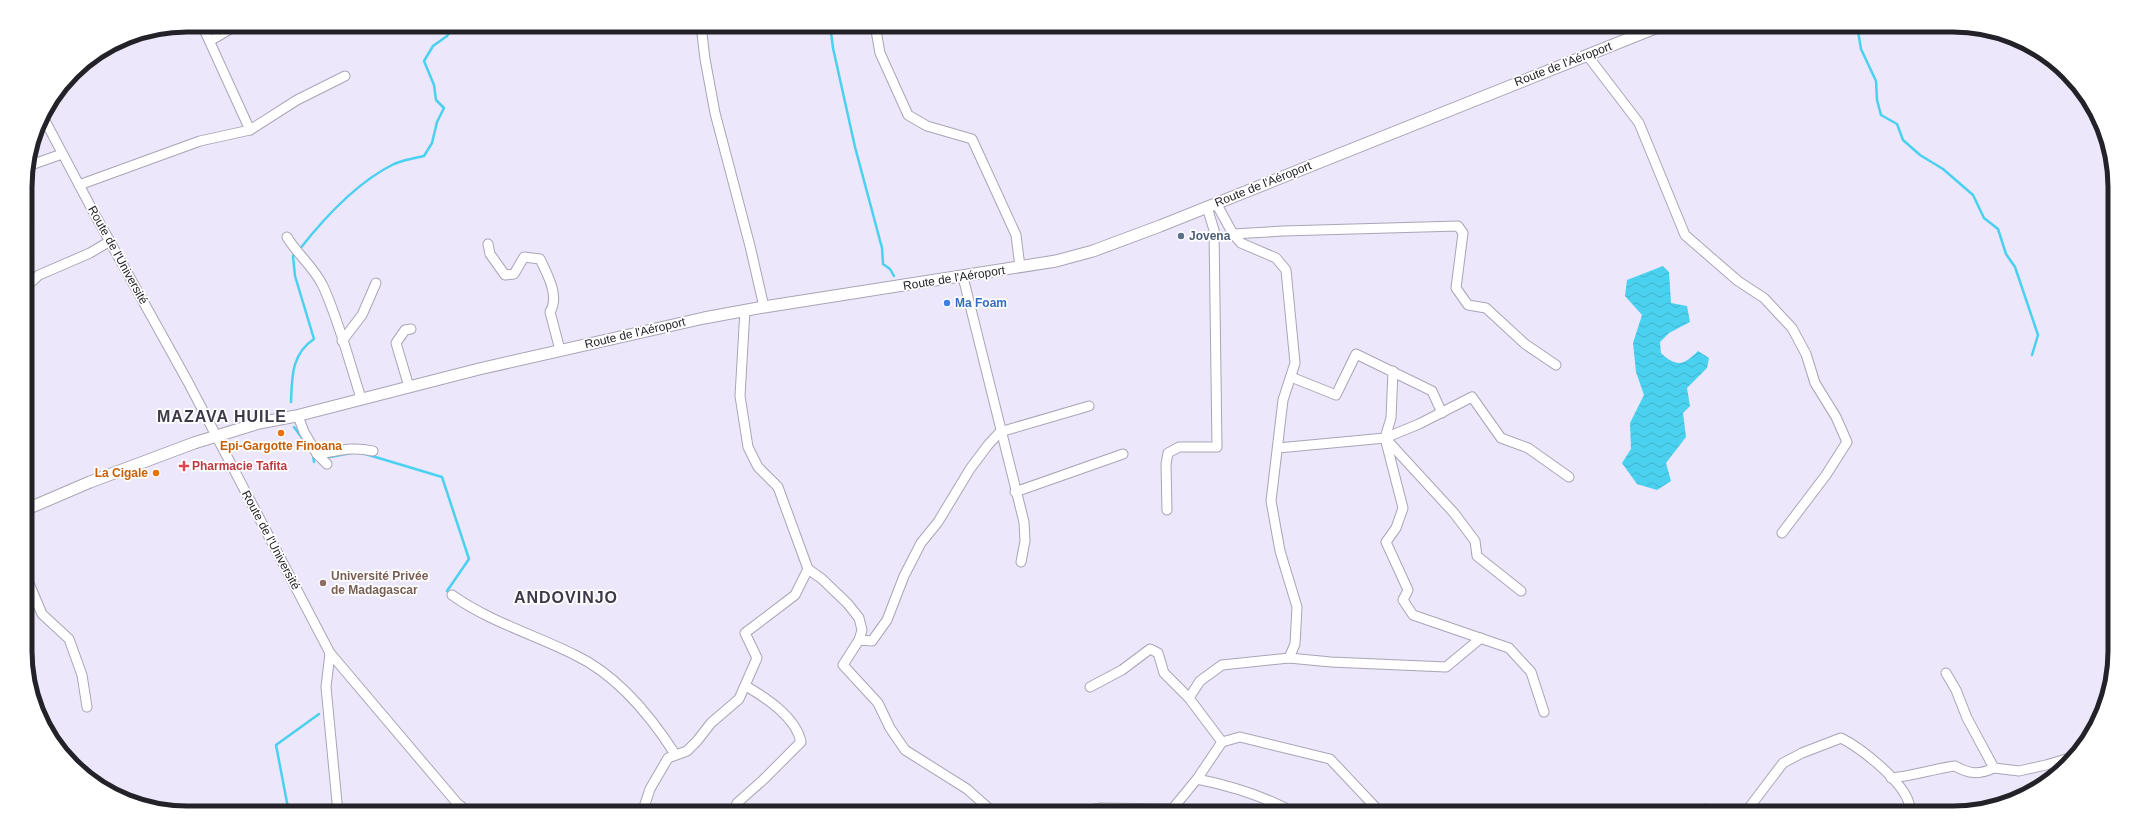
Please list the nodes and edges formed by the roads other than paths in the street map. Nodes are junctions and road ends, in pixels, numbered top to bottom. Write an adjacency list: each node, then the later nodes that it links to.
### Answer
1 (206, 32): 6 (street)
2 (225, 32): 6 (street)
3 (702, 32): 23 (street)
4 (876, 32): 19 (street)
5 (1645, 32): 7 (main road, Route de l'Aéroport)
6 (210, 41): 10 (street)
7 (1587, 55): 14 (main road, Route de l'Aéroport); 48 (street)
8 (345, 76): 10 (street)
9 (46, 123): 11 (street, Route de l'Université)
10 (250, 130): 13 (street)
11 (62, 154): 12 (street); 13 (street, Route de l'Université)
12 (34, 164)
13 (78, 185): 17 (street, Route de l'Université)
14 (1212, 205): 15 (street); 19 (main road, Route de l'Aéroport); 47 (street)
15 (1233, 234): 28 (street); 30 (street)
16 (287, 237): 26 (street)
17 (110, 241): 21 (street); 37 (street, Route de l'Université)
18 (488, 244): 27 (street)
19 (1020, 267): 20 (main road, Route de l'Aéroport)
20 (963, 277): 23 (main road, Route de l'Aéroport); 36 (street)
21 (32, 281)
22 (376, 283): 26 (street)
23 (764, 307): 24 (main road, Route de l'Aéroport)
24 (745, 310): 27 (main road, Route de l'Aéroport); 50 (street)
25 (411, 329): 31 (street)
26 (342, 341): 32 (street)
27 (560, 350): 31 (main road, Route de l'Aéroport)
28 (1556, 366)
29 (1392, 371): 30 (street); 34 (street); 38 (street)
30 (1291, 377): 39 (street)
31 (409, 388): 32 (main road, Route de l'Aéroport)
32 (361, 398): 35 (main road, Route de l'Aéroport)
33 (1089, 406): 36 (street)
34 (1442, 413): 38 (street); 44 (street)
35 (298, 416): 37 (main road, Route de l'Aéroport); 41 (street)
36 (1000, 432): 45 (street); 55 (street)
37 (216, 435): 46 (main road, Route de l'Aéroport); 56 (street, Route de l'Université)
38 (1385, 438): 39 (street); 52 (street); 54 (street)
39 (1278, 448): 57 (street)
40 (373, 450): 41 (street)
41 (317, 454): 43 (street)
42 (1123, 454): 45 (street)
43 (327, 464)
44 (1569, 477)
45 (1015, 492): 49 (street)
46 (32, 507)
47 (1167, 510)
48 (1782, 533)
49 (1021, 562)
50 (808, 569): 55 (street); 59 (street)
51 (32, 590): 62 (street)
52 (1521, 591)
53 (452, 595): 65 (street)
54 (1481, 638): 57 (street); 63 (street)
55 (859, 640): 74 (street)
56 (330, 653): 70 (street); 71 (street, Route de l'Université)
57 (1289, 658): 61 (street)
58 (1946, 673): 67 (street)
59 (746, 686): 65 (street); 73 (street)
60 (1090, 687): 61 (street)
61 (1189, 698): 64 (street)
62 (87, 706)
63 (1544, 712)
64 (1222, 742): 69 (street); 77 (street)
65 (675, 754): 72 (street)
66 (2064, 760): 67 (street)
67 (1994, 768): 68 (street)
68 (1891, 778): 78 (street); 79 (street)
69 (1197, 779): 75 (street); 76 (street)
70 (337, 806)
71 (461, 806)
72 (644, 806)
73 (736, 806)
74 (986, 806)
75 (1174, 806)
76 (1282, 806)
77 (1373, 806)
78 (1750, 806)
79 (1910, 806)

